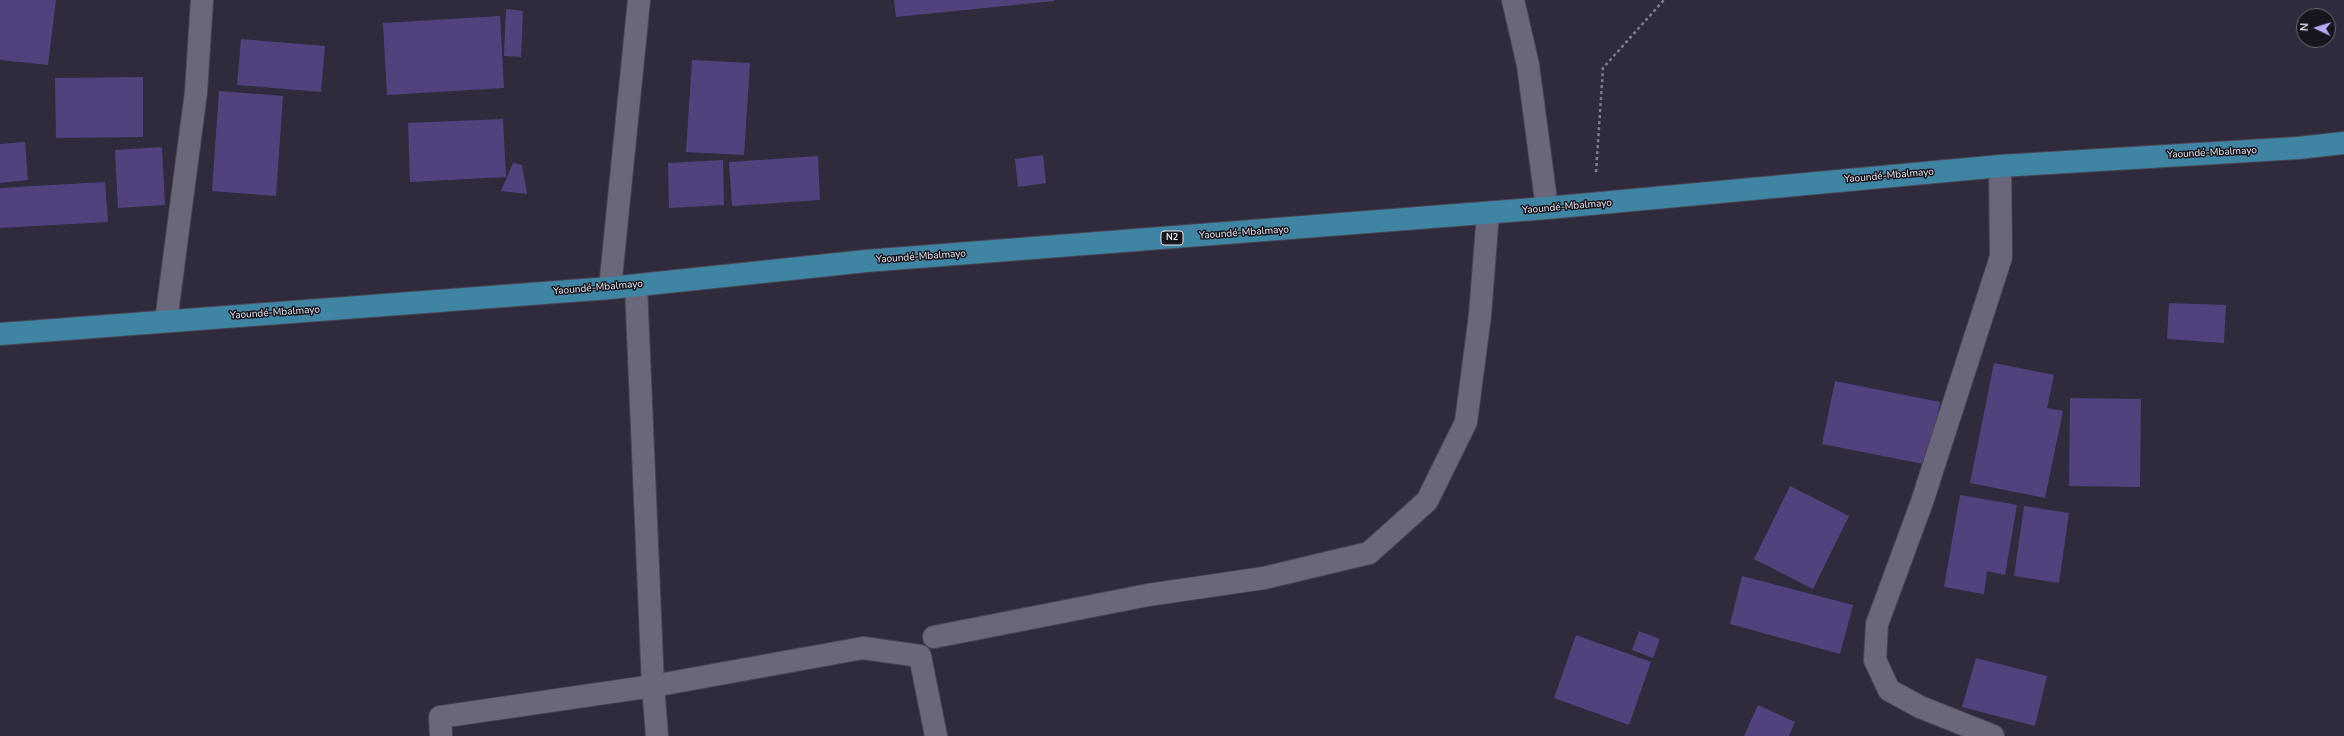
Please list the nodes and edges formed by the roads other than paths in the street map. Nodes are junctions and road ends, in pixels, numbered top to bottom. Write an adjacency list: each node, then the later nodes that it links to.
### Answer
1 (202, 0): 10 (street)
2 (639, 0): 9 (street)
3 (1513, 0): 6 (street)
4 (2344, 143): 5 (highway, Yaoundé-Mbalmayo / N2)
5 (2000, 166): 6 (highway, Yaoundé-Mbalmayo / N2); 17 (street)
6 (1546, 208): 7 (highway, Yaoundé-Mbalmayo / N2)
7 (1488, 213): 8 (highway, Yaoundé-Mbalmayo / N2); 12 (street)
8 (636, 286): 9 (highway, Yaoundé-Mbalmayo / N2); 13 (street)
9 (610, 288): 10 (highway, Yaoundé-Mbalmayo / N2)
10 (166, 321): 11 (highway, Yaoundé-Mbalmayo / N2)
11 (0, 334)
12 (934, 637)
13 (653, 686): 14 (street); 15 (street); 16 (street)
14 (442, 736)
15 (657, 736)
16 (936, 736)
17 (1993, 736)

